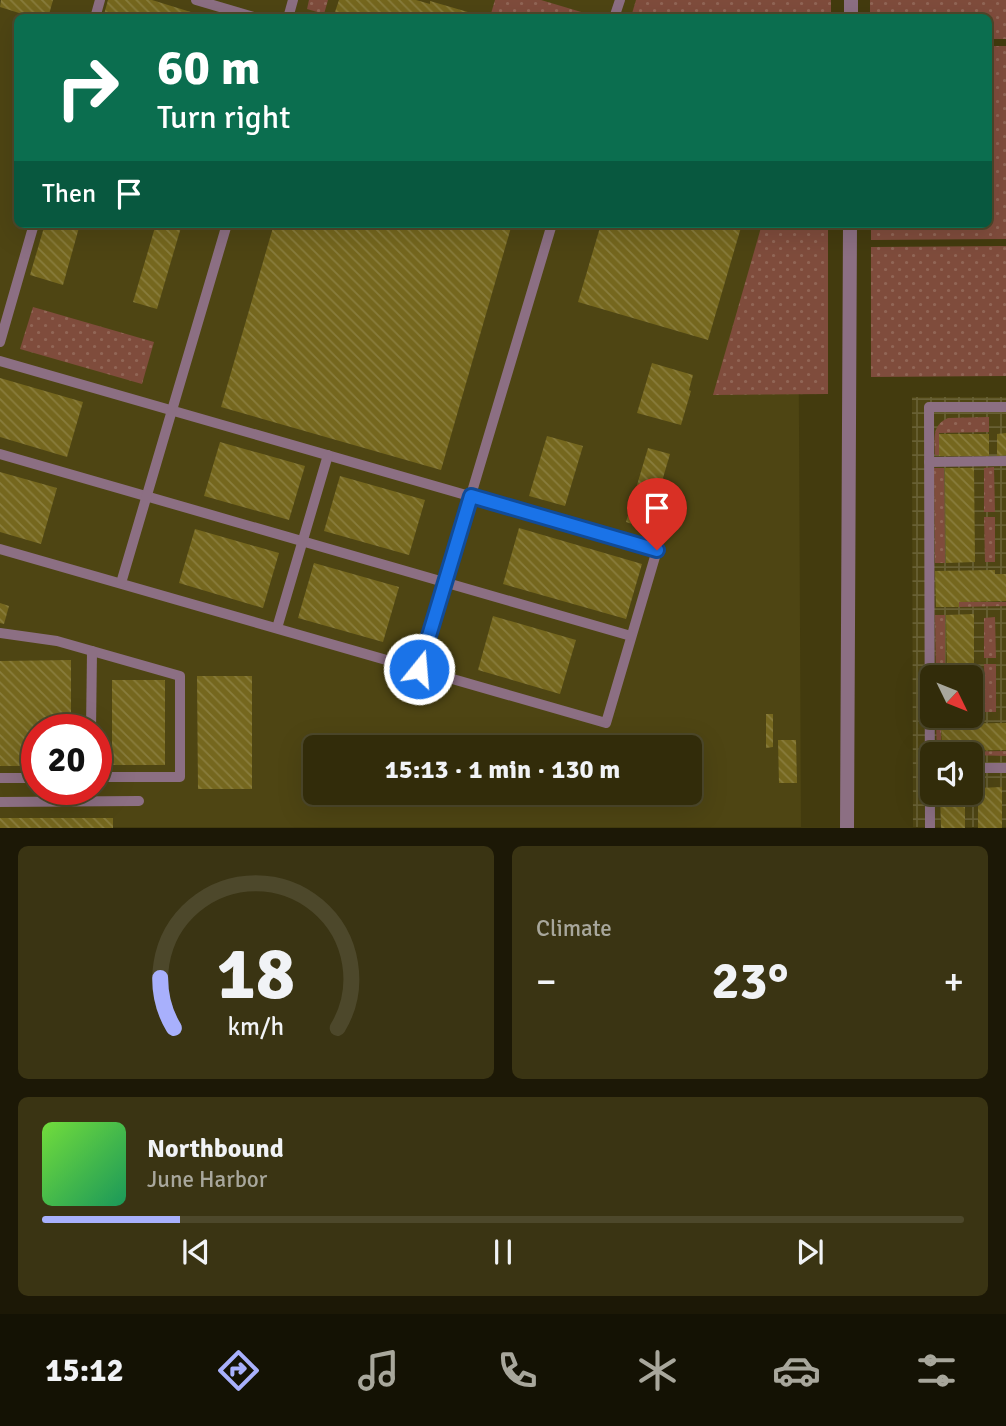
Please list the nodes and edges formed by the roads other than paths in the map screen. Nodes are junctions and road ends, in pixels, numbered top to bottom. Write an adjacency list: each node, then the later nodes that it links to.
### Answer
1 (196, 0): 2 (lane)
2 (243, 14)
3 (33, 228): 7 (lane)
4 (226, 228): 10 (lane)
5 (551, 228): 16 (lane)
6 (850, 228): 36 (street)
7 (0, 342)
8 (0, 361): 10 (lane)
9 (1006, 407): 14 (lane)
10 (172, 410): 12 (lane); 15 (lane)
11 (0, 454): 15 (lane)
12 (328, 455): 16 (lane); 17 (lane)
13 (1006, 461): 14 (lane)
14 (929, 462): 27 (lane)
15 (146, 496): 17 (lane); 20 (lane)
16 (471, 496): 19 (lane); 23 (lane)
17 (303, 542): 19 (lane); 21 (lane)
18 (0, 549): 20 (lane)
19 (445, 582): 23 (lane); 25 (lane)
20 (121, 583): 21 (lane)
21 (277, 628): 25 (lane)
22 (0, 633): 24 (lane)
23 (631, 636): 25 (lane)
24 (92, 651): 26 (lane); 32 (lane)
25 (419, 669)
26 (91, 714)
27 (931, 742)
28 (983, 768): 29 (lane)
29 (1006, 768)
30 (0, 778): 31 (lane)
31 (21, 778)
32 (112, 778)
33 (139, 801): 34 (lane)
34 (0, 802)
35 (930, 805): 37 (lane)
36 (847, 828)
37 (930, 828)

